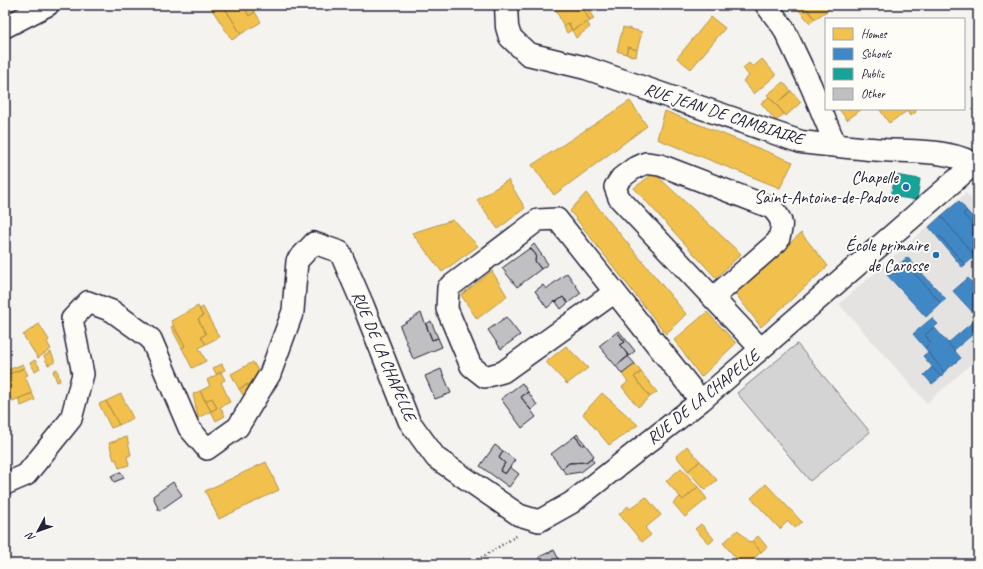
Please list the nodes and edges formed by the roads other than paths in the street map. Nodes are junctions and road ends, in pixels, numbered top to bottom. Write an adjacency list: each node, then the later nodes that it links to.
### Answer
1 (48, 5): 4 (street)
2 (506, 5): 5 (main road, RUE JEAN DE CAMBIAIRE)
3 (766, 5): 5 (street)
4 (5, 27)
5 (836, 146): 6 (main road, RUE JEAN DE CAMBIAIRE)
6 (976, 166): 9 (street, RUE DE LA CHAPELLE)
7 (615, 292): 7 (street); 10 (street)
8 (713, 298): 8 (street); 9 (street)
9 (762, 349): 10 (street, RUE DE LA CHAPELLE)
10 (702, 400): 11 (street, RUE DE LA CHAPELLE)
11 (5, 484)

